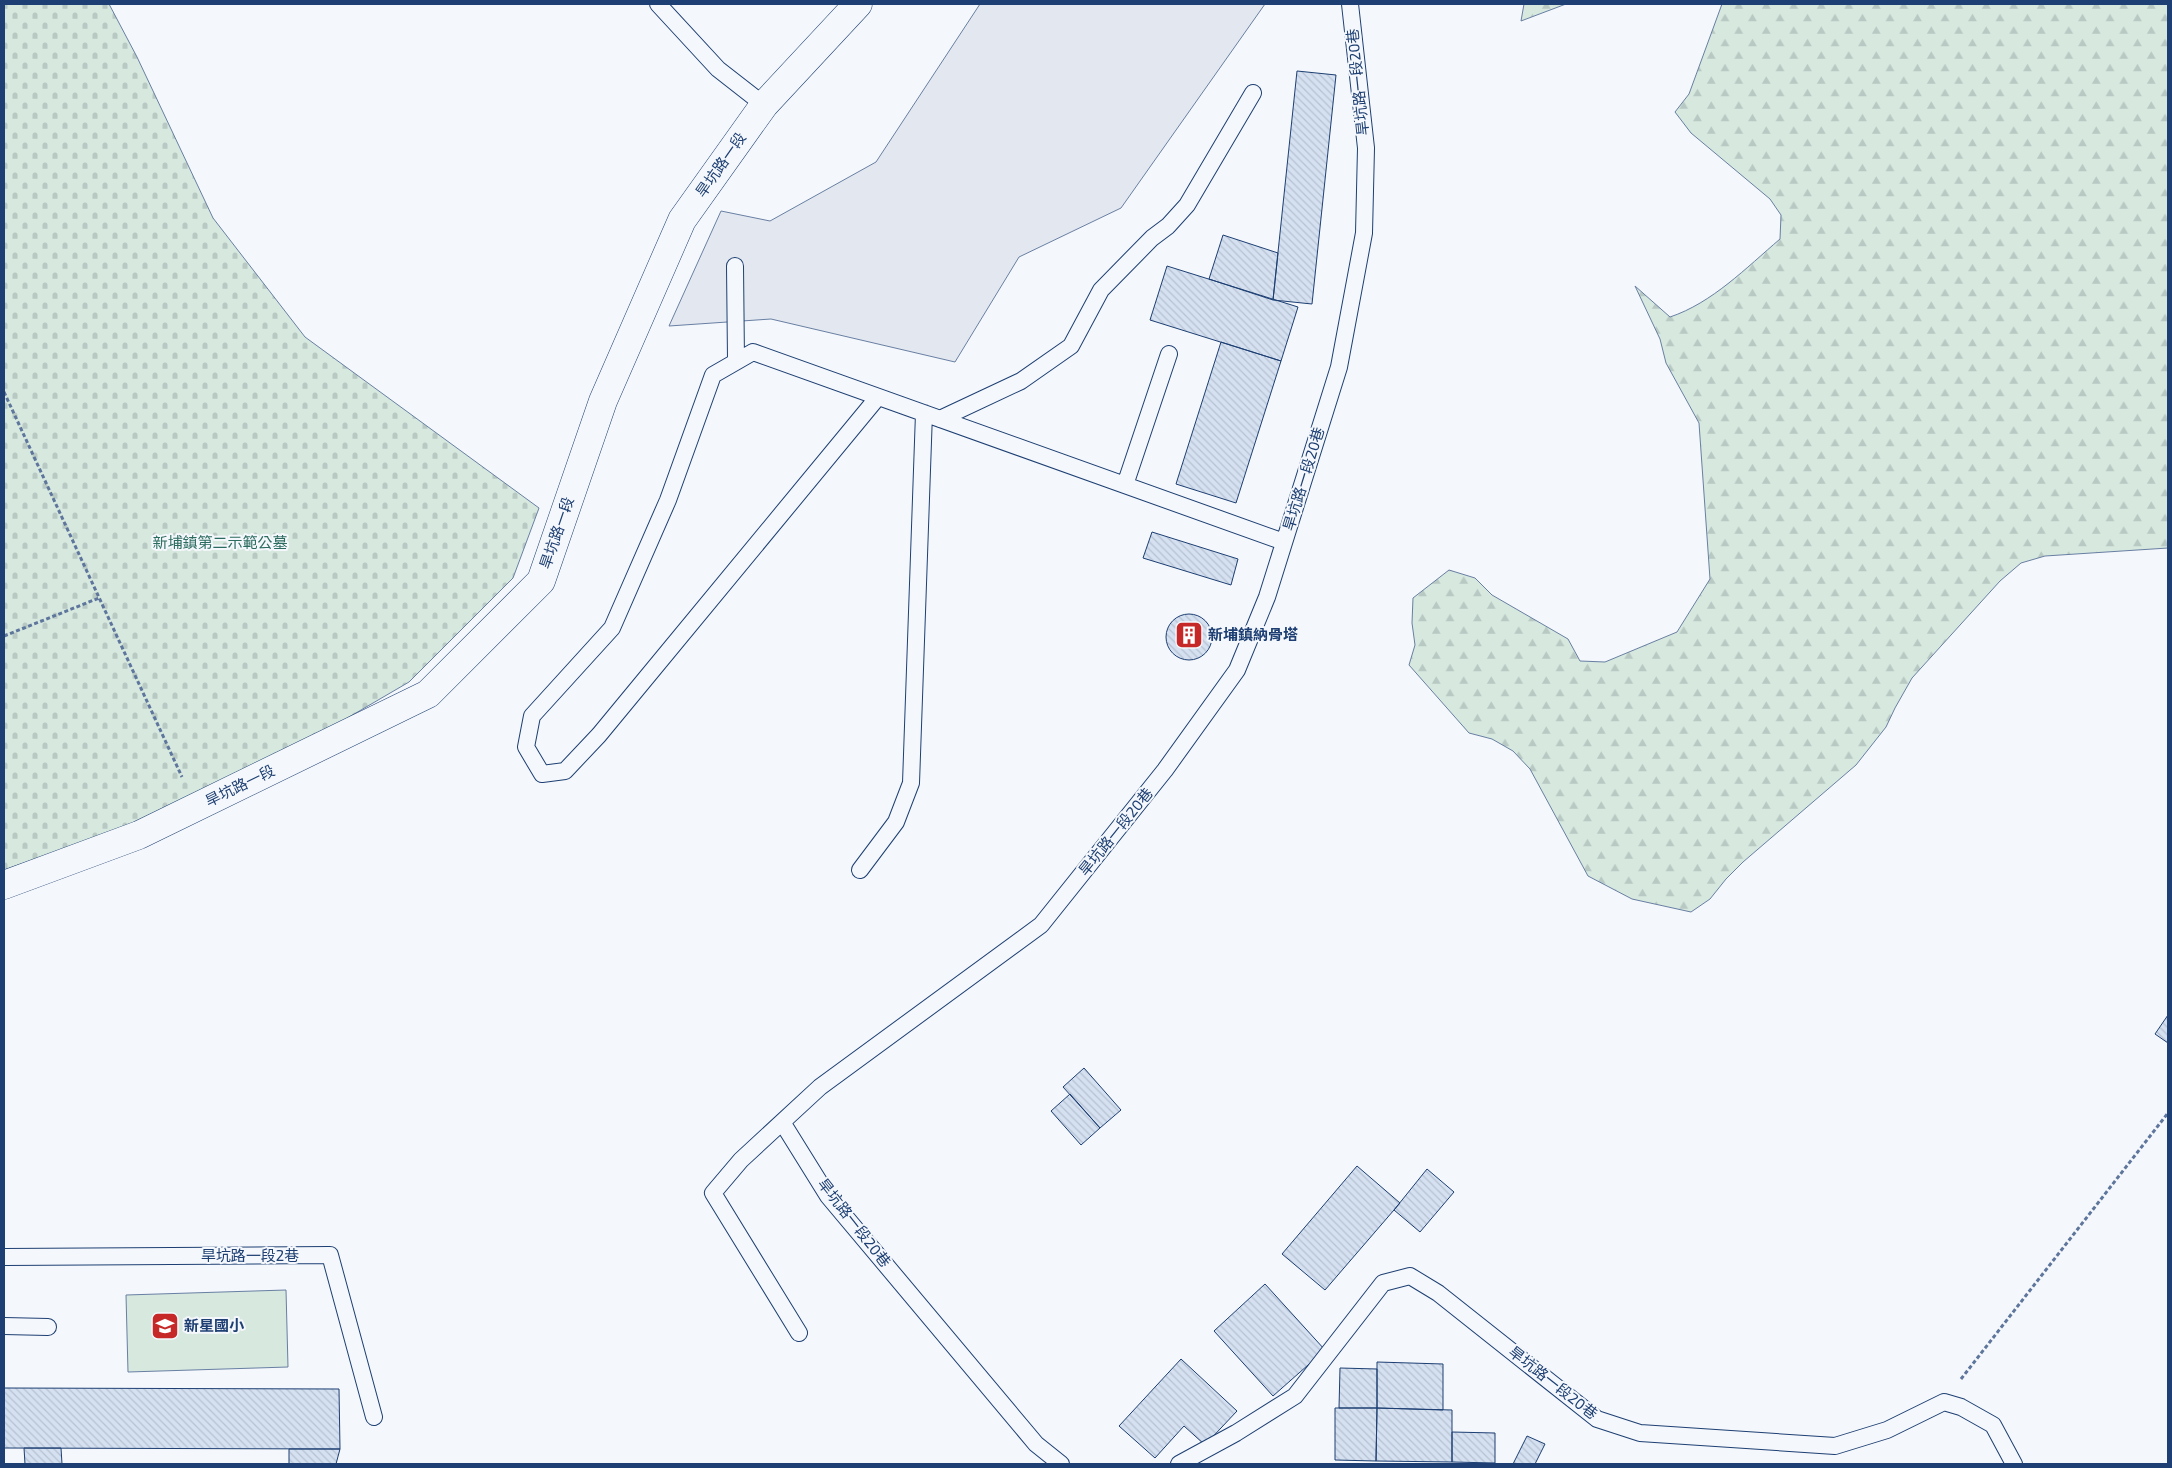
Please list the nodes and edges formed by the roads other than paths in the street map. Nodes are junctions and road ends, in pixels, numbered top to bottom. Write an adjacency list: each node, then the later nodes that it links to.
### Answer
1 (658, 4): 5 (lane)
2 (858, 4): 5 (street, 旱坑路一段)
3 (1350, 4): 13 (lane, 旱坑路一段20巷)
4 (1252, 92): 11 (lane)
5 (764, 105): 15 (street, 旱坑路一段)
6 (735, 266): 8 (lane)
7 (1170, 354): 12 (lane)
8 (736, 360): 9 (lane); 9 (lane)
9 (878, 397): 10 (lane)
10 (924, 413): 11 (lane); 14 (lane)
11 (940, 419): 12 (lane)
12 (1125, 485): 13 (lane)
13 (1284, 542): 16 (lane, 旱坑路一段20巷)
14 (860, 870)
15 (4, 885)
16 (782, 1122): 20 (lane); 22 (lane, 旱坑路一段20巷)
17 (4, 1257): 21 (lane, 旱坑路一段2巷)
18 (4, 1326): 19 (lane)
19 (48, 1327)
20 (799, 1333)
21 (374, 1416)
22 (1061, 1464)
23 (1178, 1464): 24 (lane, 旱坑路一段20巷)
24 (2014, 1464)

